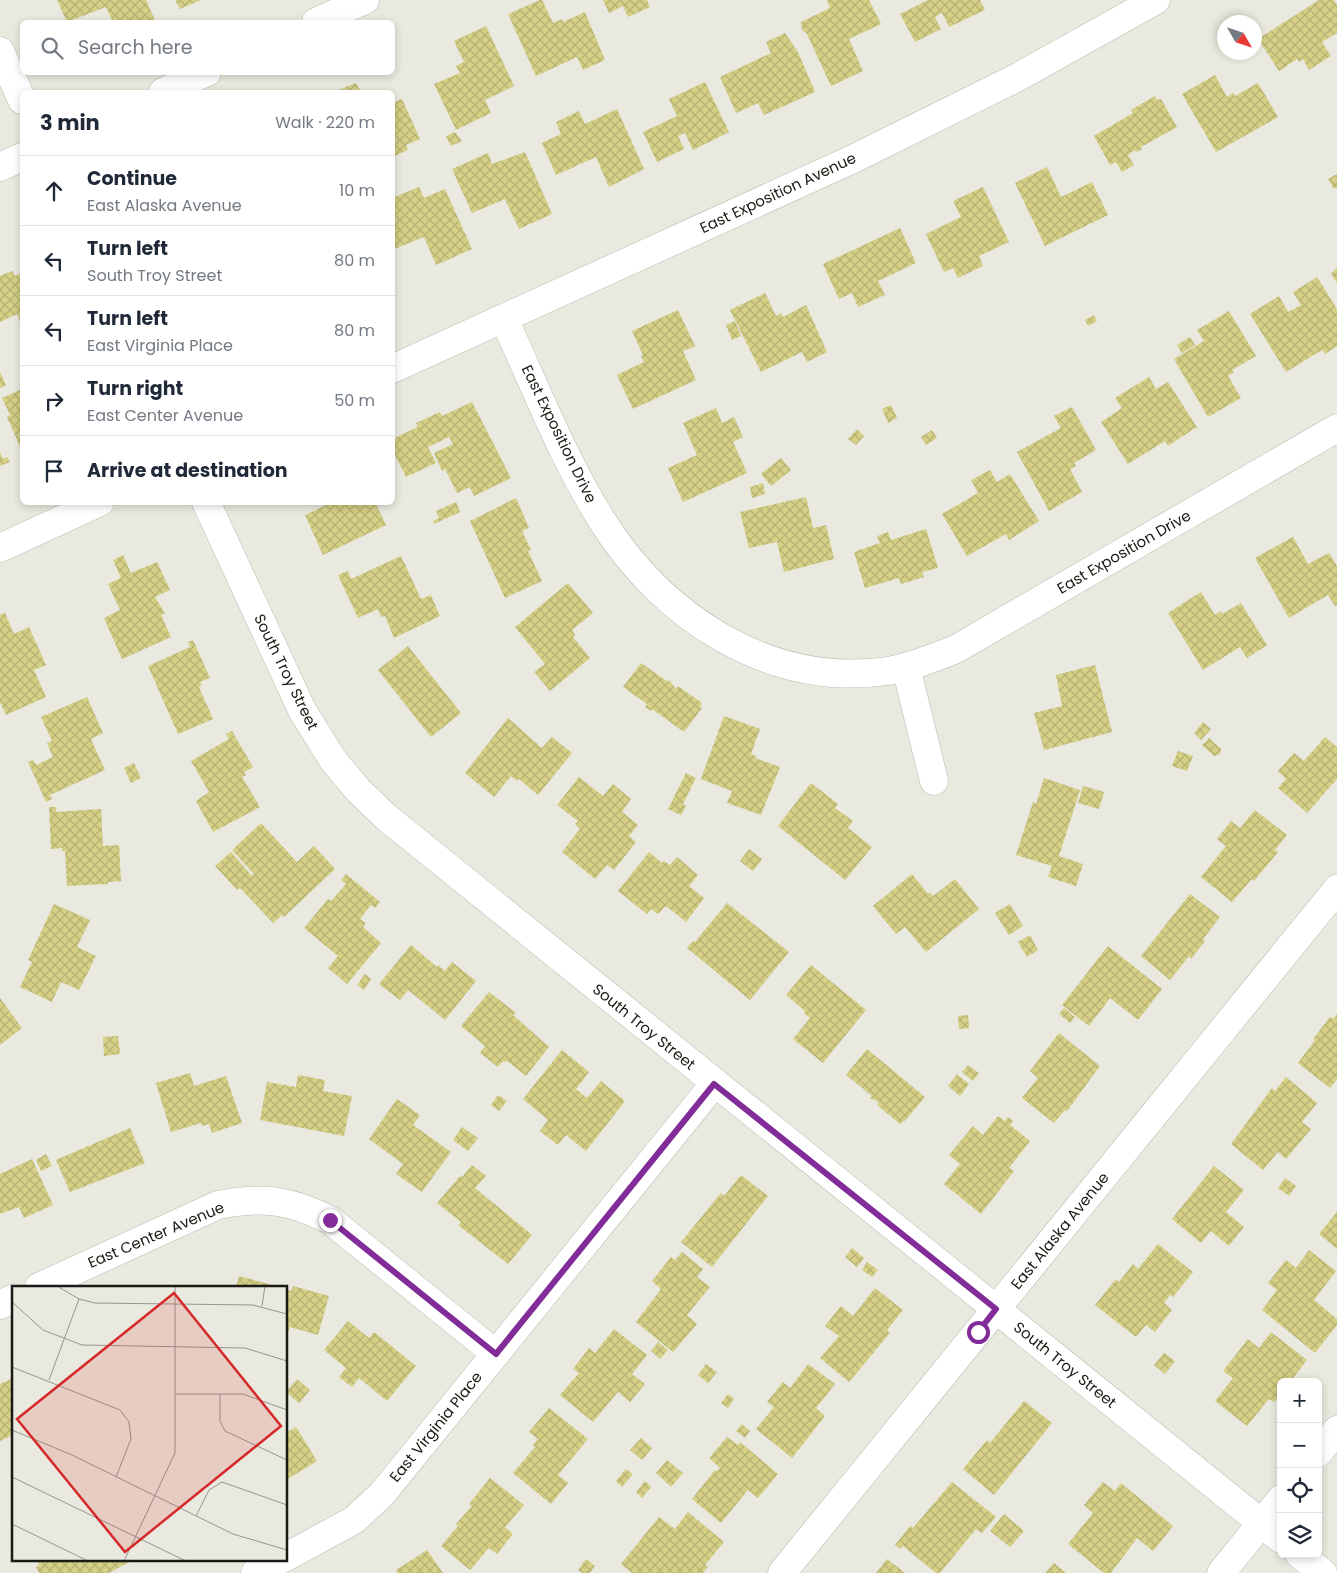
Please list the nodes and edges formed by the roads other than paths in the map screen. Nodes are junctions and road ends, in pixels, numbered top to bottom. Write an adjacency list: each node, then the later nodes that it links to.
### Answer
1 (365, 0): 3 (street)
2 (1156, 0): 10 (street, East Exposition Avenue)
3 (320, 20)
4 (0, 51): 7 (street)
5 (200, 75): 6 (street)
6 (167, 90)
7 (20, 96)
8 (20, 158): 9 (street)
9 (0, 167)
10 (504, 319): 11 (street, East Exposition Avenue); 16 (street, East Exposition Drive)
11 (395, 368)
12 (1337, 428): 16 (street, East Exposition Drive)
13 (93, 505): 15 (street)
14 (207, 505): 19 (street, South Troy Street)
15 (0, 548)
16 (906, 667): 17 (street)
17 (934, 781)
18 (1337, 889): 23 (street, East Alaska Avenue)
19 (714, 1084): 23 (street, South Troy Street); 24 (street, East Virginia Place)
20 (42, 1286): 24 (street, East Center Avenue)
21 (12, 1299): 22 (street)
22 (0, 1305)
23 (996, 1309): 28 (street, South Troy Street); 33 (street, East Alaska Avenue)
24 (496, 1354): 29 (street, East Virginia Place)
25 (1337, 1430): 26 (street)
26 (1322, 1448)
27 (1277, 1512): 28 (street)
28 (1271, 1531): 34 (street)
29 (288, 1556)
30 (1304, 1558): 35 (street)
31 (280, 1560): 32 (street)
32 (256, 1573)
33 (782, 1573)
34 (1221, 1573)
35 (1323, 1573)

